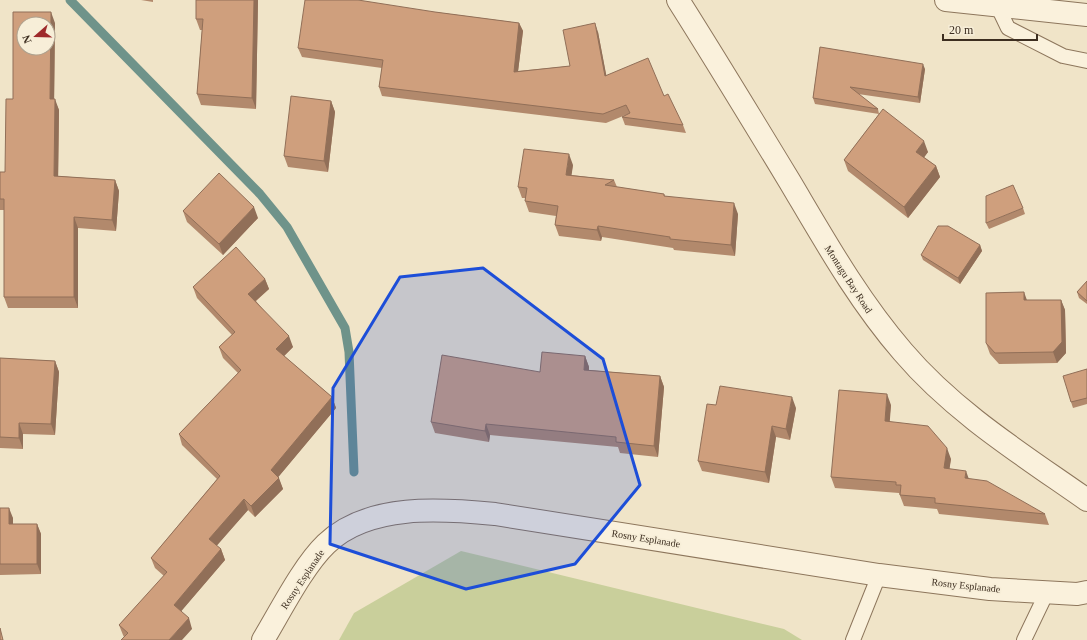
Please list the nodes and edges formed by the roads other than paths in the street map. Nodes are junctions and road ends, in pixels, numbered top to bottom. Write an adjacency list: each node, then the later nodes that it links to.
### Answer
1 (678, 0): 6 (street, Montagu Bay Road)
2 (946, 0): 3 (street)
3 (997, 5): 4 (street); 5 (lane)
4 (1087, 15)
5 (1087, 61)
6 (1087, 500)
7 (879, 575): 8 (street, Rosny Esplanade); 10 (street, Rosny Esplanade); 11 (lane)
8 (1047, 592): 9 (street, Rosny Esplanade); 12 (lane)
9 (1087, 592)
10 (263, 640)
11 (853, 640)
12 (1024, 640)

